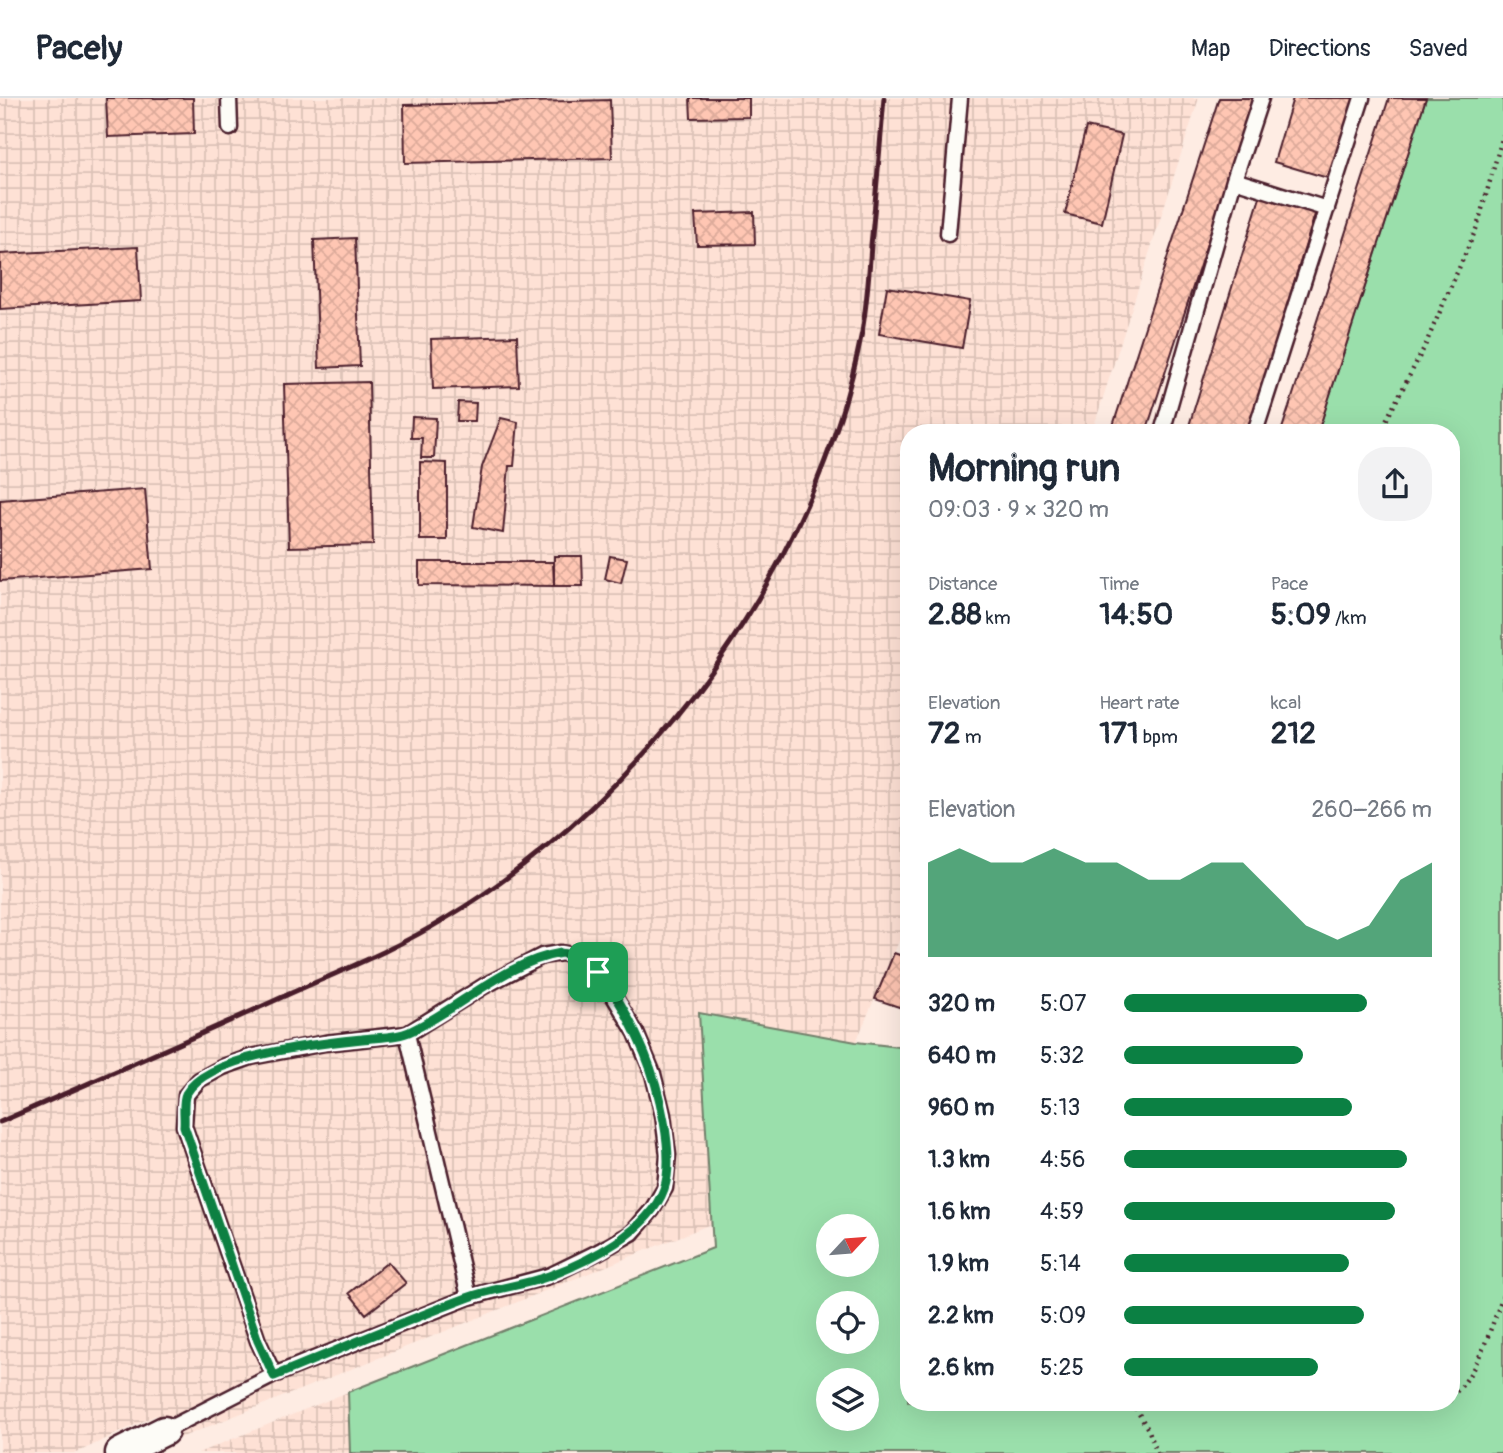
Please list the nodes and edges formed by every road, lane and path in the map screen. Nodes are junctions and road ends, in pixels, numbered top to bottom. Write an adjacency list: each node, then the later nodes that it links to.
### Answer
1 (229, 98): 5 (lane)
2 (960, 98): 9 (lane)
3 (1261, 98): 7 (lane)
4 (1362, 98): 8 (lane)
5 (230, 128)
6 (1503, 135): 12 (path)
7 (1234, 180): 8 (lane); 10 (lane)
8 (1327, 209): 11 (lane)
9 (948, 234)
10 (1164, 424)
11 (1258, 424)
12 (1384, 424)
13 (407, 1034): 15 (lane); 15 (lane); 16 (lane)
14 (1503, 1295): 17 (path)
15 (469, 1297): 16 (lane)
16 (274, 1376): 19 (lane)
17 (1460, 1390)
18 (1137, 1411): 21 (path)
19 (164, 1431): 20 (street)
20 (120, 1453)
21 (1157, 1453)

